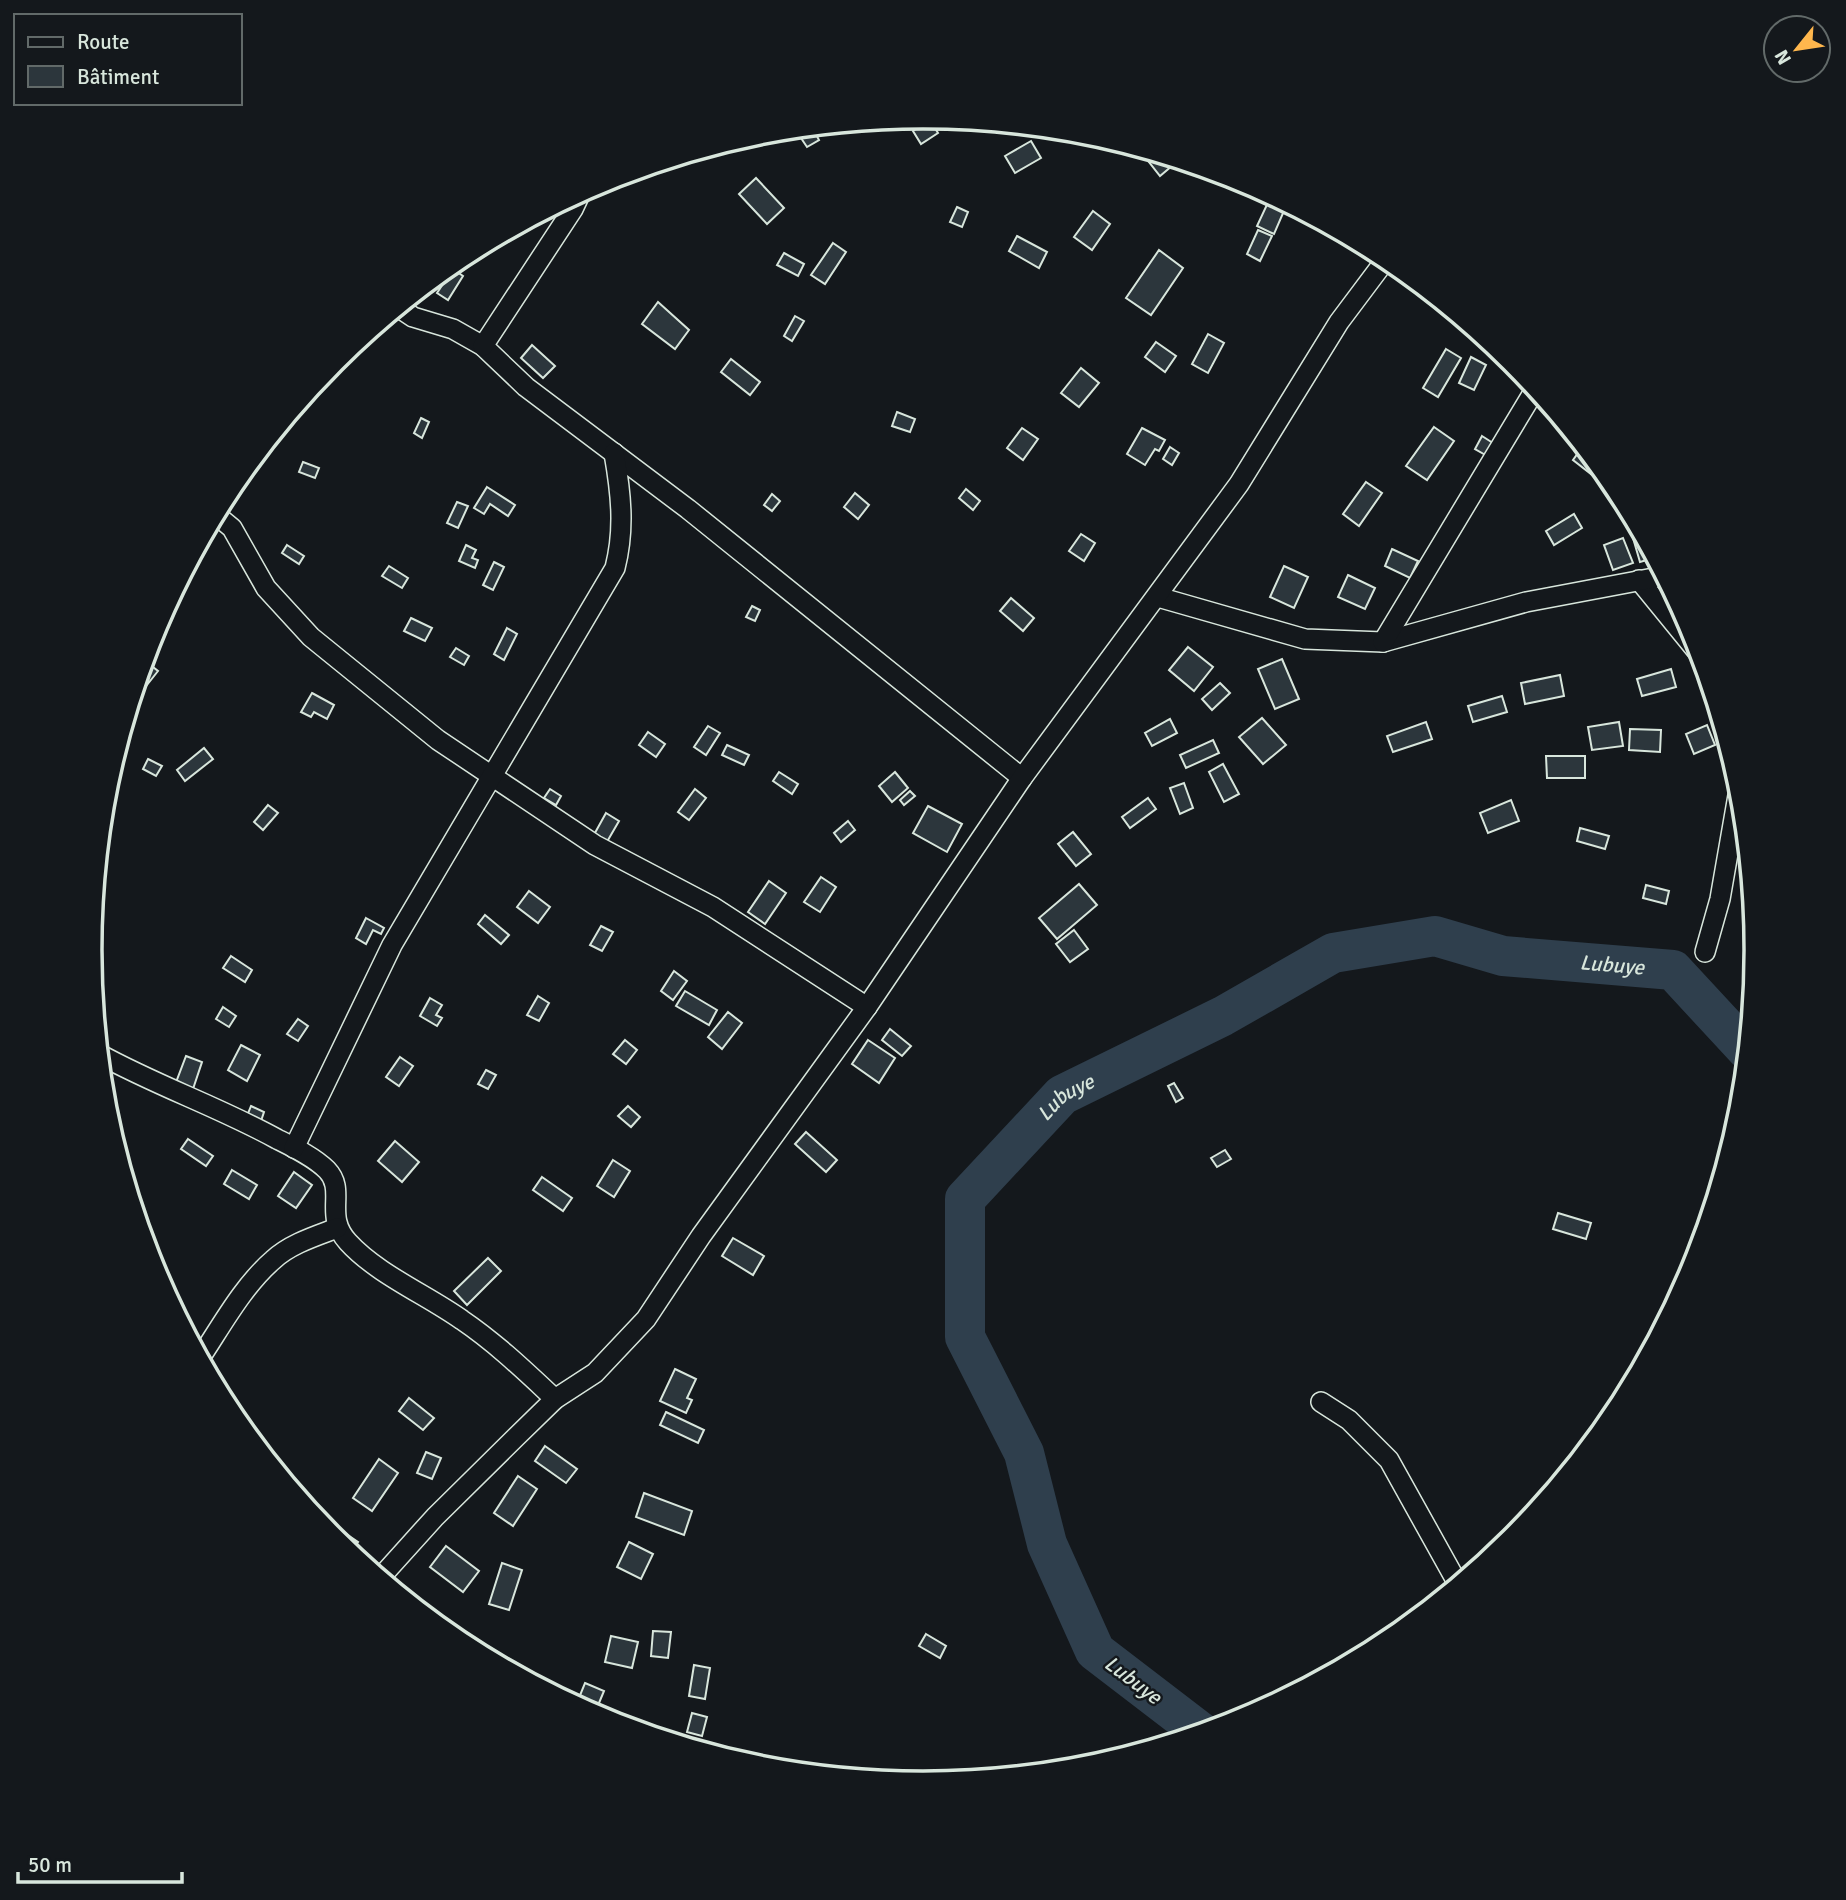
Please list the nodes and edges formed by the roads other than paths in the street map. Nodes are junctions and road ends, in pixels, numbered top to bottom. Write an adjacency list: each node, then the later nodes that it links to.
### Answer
1 (574, 207): 4 (street)
2 (1380, 268): 10 (street)
3 (406, 312): 4 (street)
4 (483, 346): 6 (street)
5 (1531, 397): 12 (street)
6 (614, 453): 13 (street); 14 (street)
7 (223, 521): 13 (street)
8 (1655, 577): 9 (street)
9 (1639, 580): 11 (street); 12 (street)
10 (1158, 597): 12 (street); 14 (street)
11 (1679, 629)
12 (1383, 642)
13 (490, 775): 17 (street); 19 (street)
14 (1023, 778): 17 (street)
15 (1736, 835): 16 (street)
16 (1705, 952)
17 (867, 1007): 22 (street)
18 (109, 1059): 19 (street)
19 (294, 1148): 20 (street)
20 (337, 1228): 21 (street); 22 (street)
21 (206, 1349)
22 (555, 1399): 24 (street)
23 (1321, 1402): 25 (street)
24 (386, 1572)
25 (1454, 1577)

